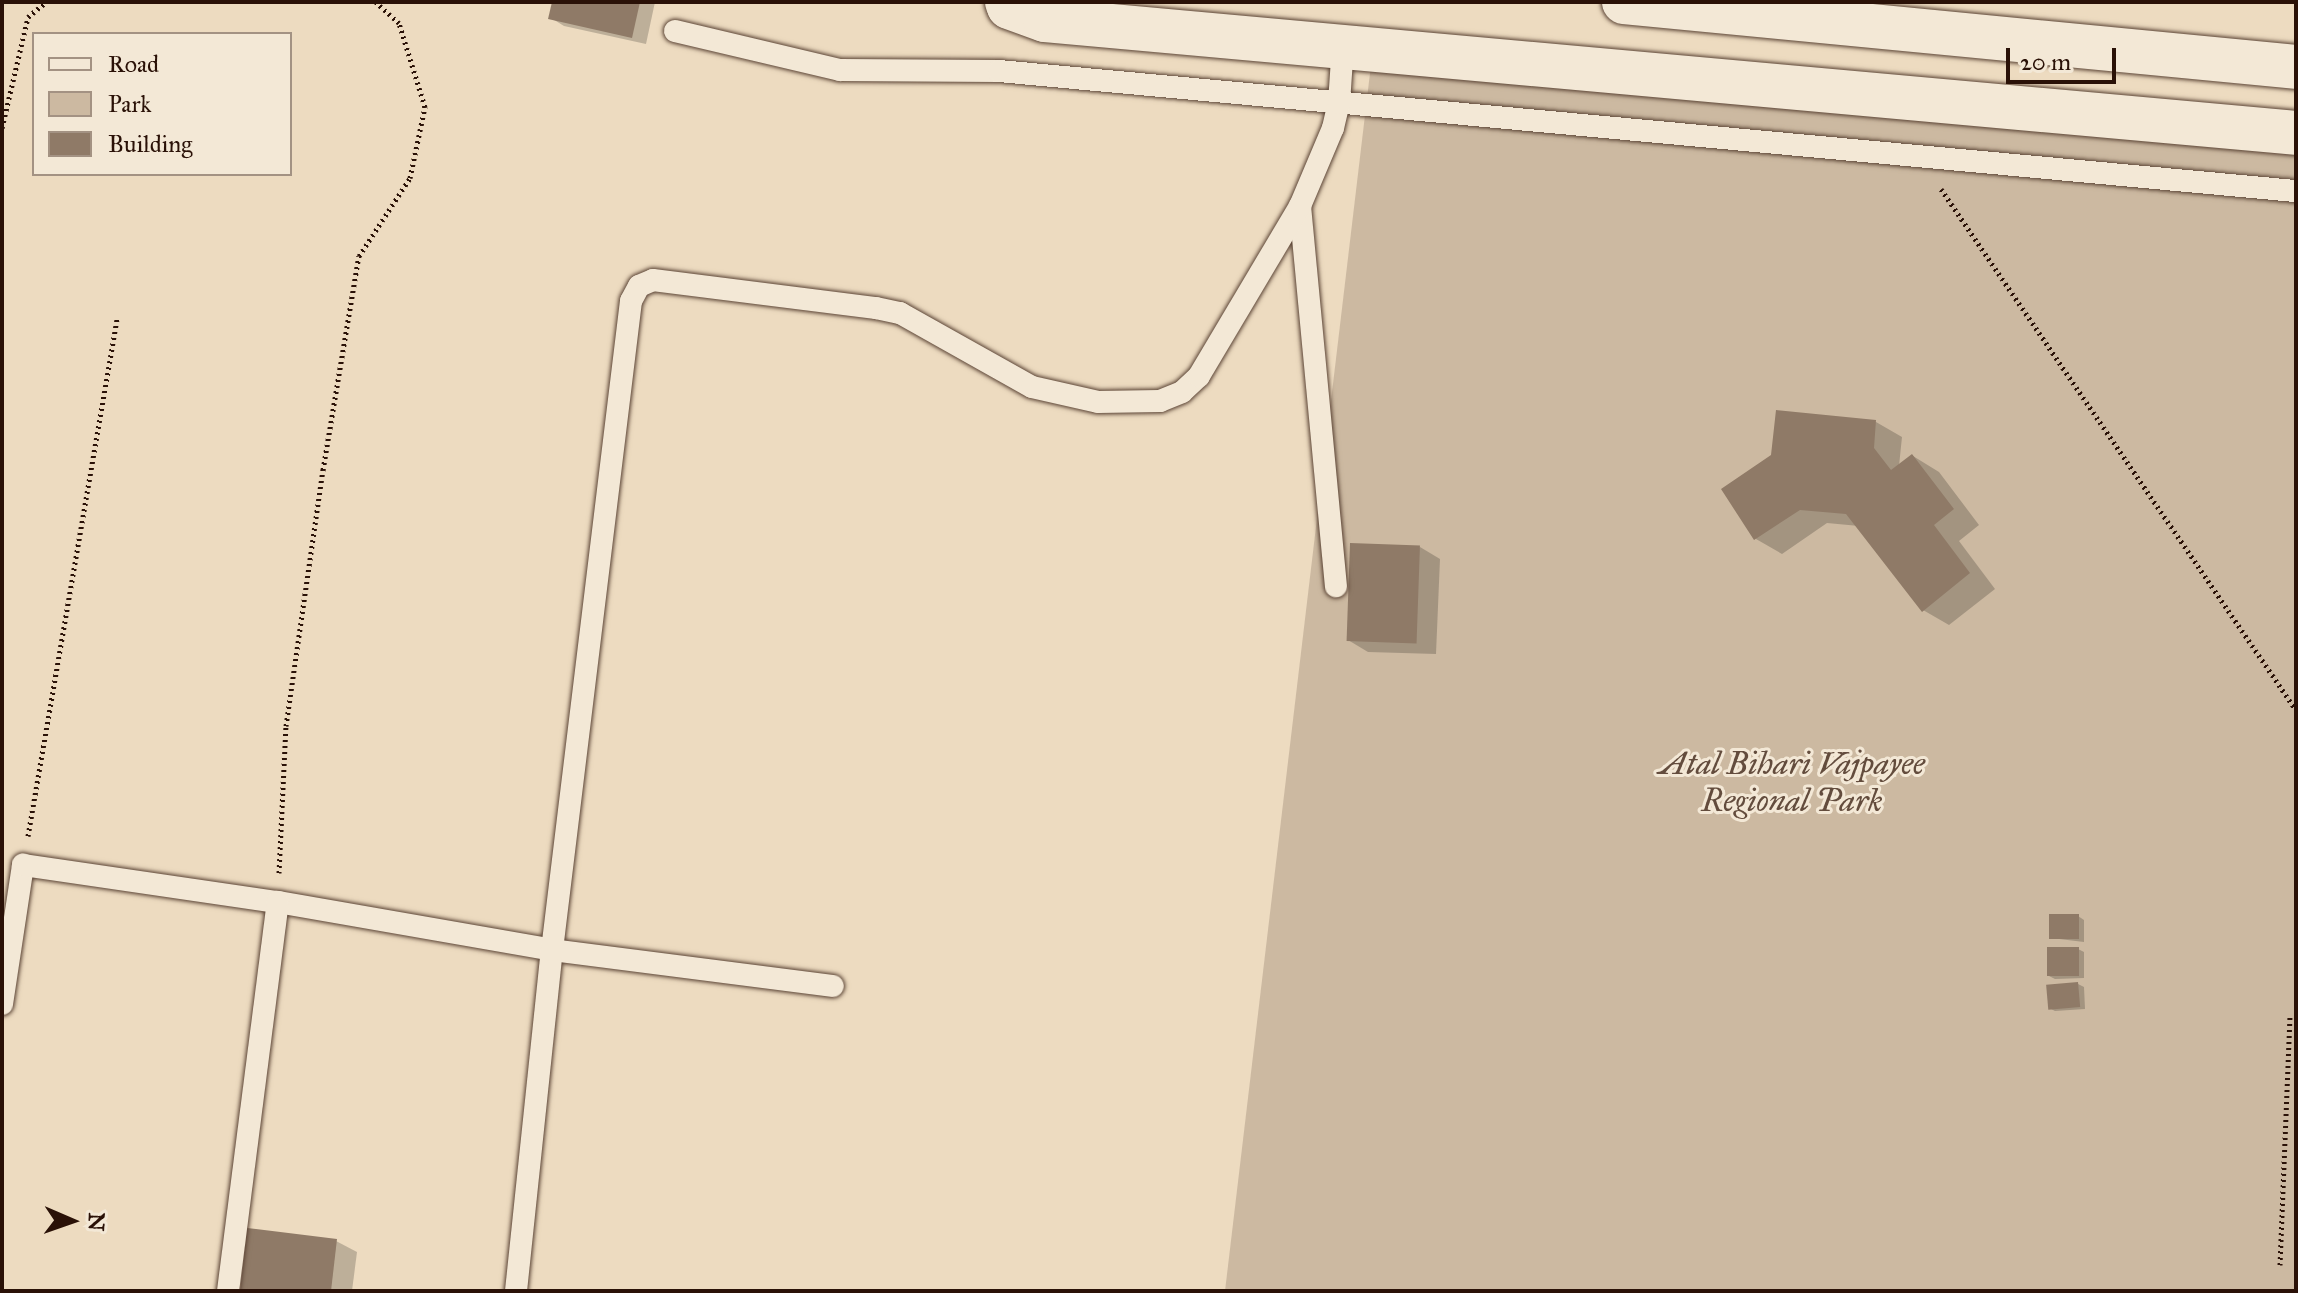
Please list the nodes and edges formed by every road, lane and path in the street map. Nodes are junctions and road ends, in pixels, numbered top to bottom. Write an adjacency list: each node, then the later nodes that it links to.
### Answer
1 (46, 2): 9 (path)
2 (376, 2): 18 (path)
3 (1007, 2): 6 (street)
4 (1624, 2): 7 (street)
5 (675, 31): 8 (lane)
6 (1343, 45): 8 (lane); 10 (street)
7 (2296, 67)
8 (1339, 103): 11 (lane); 13 (lane)
9 (2, 128)
10 (2296, 133)
11 (1919, 156): 12 (lane); 16 (path)
12 (2296, 191)
13 (1300, 206): 15 (lane); 19 (lane)
14 (117, 319): 17 (path)
15 (1336, 586)
16 (2296, 710)
17 (23, 865): 18 (lane); 21 (lane)
18 (278, 902): 19 (lane); 24 (lane)
19 (552, 950): 20 (lane); 25 (lane)
20 (833, 986)
21 (2, 1004)
22 (2290, 1015): 23 (path)
23 (2280, 1265)
24 (228, 1291)
25 (516, 1291)

